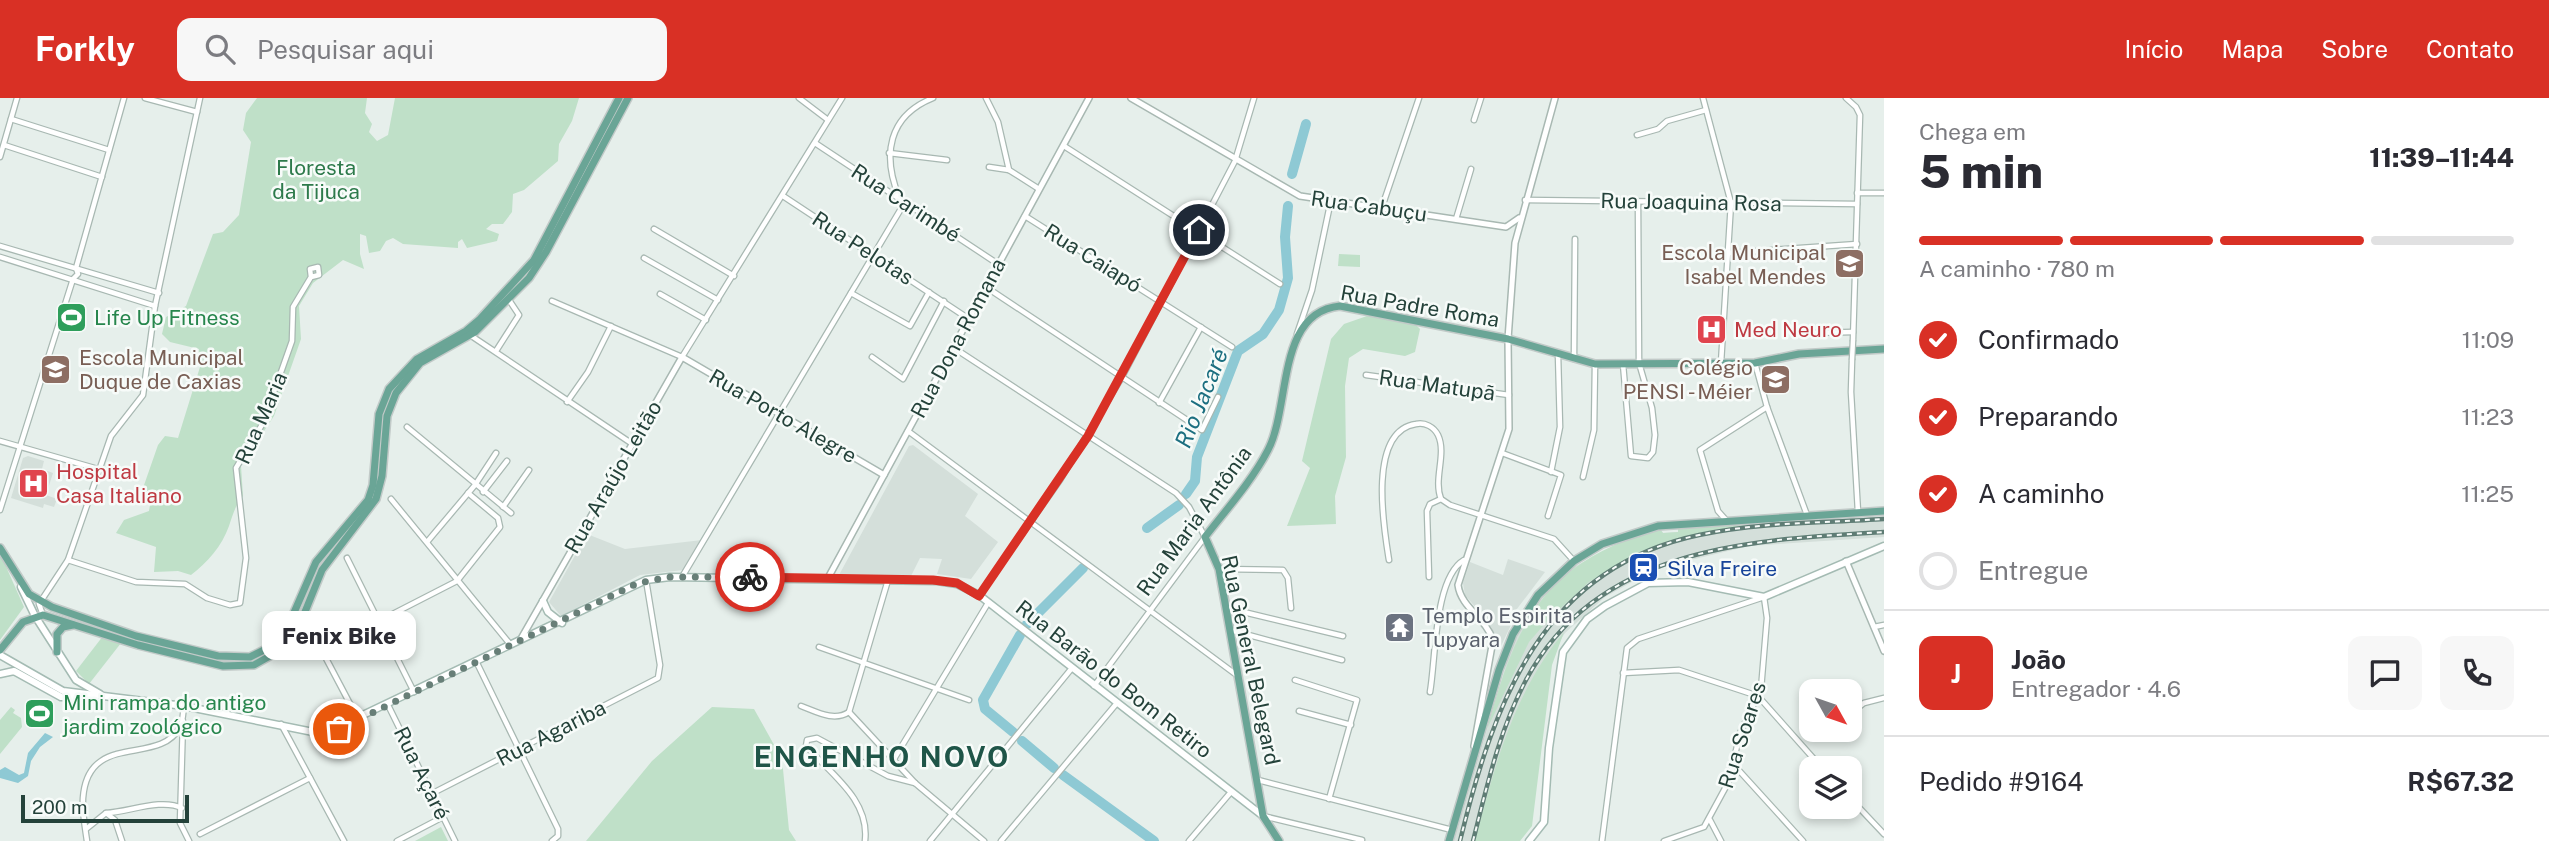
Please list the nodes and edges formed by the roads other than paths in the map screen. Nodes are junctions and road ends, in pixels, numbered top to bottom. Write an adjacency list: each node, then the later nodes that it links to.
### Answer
1 (17, 98): 21 (street)
2 (124, 98): 28 (street)
3 (145, 98): 20 (street)
4 (200, 98): 20 (street)
5 (619, 98): 162 (main road)
6 (628, 98): 76 (main road)
7 (799, 98): 22 (street)
8 (842, 98): 22 (street, Rua Araújo Leitão)
9 (932, 98): 29 (street)
10 (986, 98): 35 (street)
11 (1089, 98): 26 (street, Rua Dona Romana)
12 (1131, 98): 32 (street, Rua Cabuçu)
13 (1254, 98): 32 (street)
14 (1419, 98): 50 (street)
15 (1481, 98): 23 (street)
16 (1555, 98): 45 (street)
17 (1703, 98): 19 (street)
18 (1846, 98): 40 (street)
19 (1706, 110): 24 (street); 48 (street)
20 (197, 112): 73 (street)
21 (11, 119): 27 (street); 28 (street)
22 (828, 120): 25 (street, Rua Araújo Leitão)
23 (1474, 120)
24 (1637, 135)
25 (815, 143): 38 (street, Rua Carimbé); 42 (street, Rua Araújo Leitão)
26 (1064, 146): 39 (street, Rua Dona Romana); 56 (street)
27 (2, 147): 30 (street); 36 (street)
28 (109, 150): 36 (street)
29 (889, 153): 31 (street); 37 (street)
30 (0, 157)
31 (947, 160)
32 (1235, 161): 44 (street, Rua Cabuçu); 56 (street)
33 (989, 167): 35 (street)
34 (1471, 169): 53 (street)
35 (1009, 170): 39 (street)
36 (102, 177): 66 (street)
37 (891, 178): 38 (street); 43 (street)
38 (881, 186): 43 (street, Rua Carimbé)
39 (1039, 189): 51 (street, Rua Dona Romana)
40 (1857, 192): 41 (street); 49 (street)
41 (1884, 193)
42 (783, 196): 62 (street, Rua Pelotas); 67 (street, Rua Araújo Leitão)
43 (899, 198): 47 (street, Rua Carimbé)
44 (1331, 200): 50 (street, Rua Cabuçu); 89 (street, Rua Maria Antônia)
45 (1525, 200): 46 (street, Rua Joaquina Rosa); 52 (street)
46 (1638, 201): 48 (street, Rua Joaquina Rosa); 100 (street)
47 (905, 202): 62 (street); 65 (street, Rua Carimbé)
48 (1731, 203): 49 (street, Rua Joaquina Rosa); 61 (street)
49 (1857, 204): 59 (street)
50 (1382, 207): 53 (street, Rua Cabuçu)
51 (1025, 216): 65 (street, Rua Dona Romana); 80 (street, Rua Caiapó)
52 (1521, 216): 54 (street); 58 (street)
53 (1456, 219): 54 (street, Rua Cabuçu)
54 (1506, 227): 58 (street)
55 (654, 229): 67 (street)
56 (1199, 230): 70 (street); 80 (street)
57 (1574, 239): 98 (street)
58 (1515, 243): 90 (street)
59 (1857, 244): 61 (street); 86 (street)
60 (0, 246): 66 (street)
61 (1729, 253): 101 (street)
62 (874, 254): 72 (street, Rua Pelotas); 74 (street)
63 (0, 257): 69 (street)
64 (644, 258): 77 (street)
65 (998, 264): 71 (street, Rua Dona Romana)
66 (74, 267): 69 (street); 69 (street); 73 (street)
67 (734, 276): 77 (street, Rua Araújo Leitão)
68 (311, 277): 147 (street, Rua Maria)
69 (71, 279): 81 (street); 117 (street)
70 (1280, 284)
71 (986, 287): 82 (street, Rua Dona Romana); 105 (street)
72 (929, 292): 74 (street); 79 (street, Rua Pelotas)
73 (159, 293): 81 (street)
74 (851, 293): 111 (street)
75 (660, 294): 83 (street)
76 (509, 300): 88 (main road); 94 (street)
77 (718, 300): 83 (street, Rua Araújo Leitão)
78 (552, 301): 84 (street)
79 (944, 301): 82 (street, Rua Pelotas); 96 (street)
80 (1162, 302): 85 (street, Rua Caiapó); 105 (street)
81 (155, 306): 121 (street)
82 (969, 319): 92 (street, Rua Dona Romana)
83 (706, 320): 97 (street, Rua Araújo Leitão)
84 (611, 326): 97 (street); 108 (street)
85 (1201, 327): 91 (street, Rua Caiapó); 109 (street)
86 (1853, 332): 87 (street); 135 (street, bridge)
87 (1811, 333)
88 (470, 335): 94 (street); 171 (main road)
89 (1297, 337): 90 (main road, Rua Padre Roma); 141 (main road, Rua Maria Antônia)
90 (1508, 339): 95 (main road, Rua Padre Roma); 106 (street)
91 (1232, 347)
92 (954, 348): 113 (street, Rua Dona Romana); 114 (street, Rua General Belegard)
93 (1884, 349): 102 (main road, Rua Padre Roma)
94 (496, 351): 108 (street)
95 (1558, 354): 98 (main road, Rua Padre Roma); 123 (street)
96 (872, 356)
97 (682, 357): 111 (street, Rua Porto Alegre); 116 (street, Rua Araújo Leitão)
98 (1574, 359): 103 (main road, Rua Padre Roma)
99 (1623, 363): 100 (main road, Rua Padre Roma); 100 (street); 103 (main road, Rua Padre Roma)
100 (1639, 363): 101 (main road, Rua Padre Roma)
101 (1721, 363): 102 (main road, Rua Padre Roma)
102 (1755, 363): 110 (street)
103 (1595, 364): 125 (street)
104 (1366, 375): 106 (street, Rua Matupã)
105 (1122, 377): 109 (street); 114 (street)
106 (1509, 395): 119 (street)
107 (1218, 397): 109 (street)
108 (567, 402): 116 (street)
109 (1159, 403)
110 (1767, 407): 137 (street); 139 (street)
111 (780, 414): 124 (street, Rua Porto Alegre); 153 (street)
112 (407, 427): 126 (street)
113 (908, 431): 124 (street, Rua Dona Romana); 140 (street)
114 (1088, 436): 140 (street); 141 (street, Rua General Belegard)
115 (0, 441): 117 (street)
116 (631, 443): 161 (street, Rua Araújo Leitão)
117 (19, 447): 121 (street); 132 (street)
118 (496, 453): 126 (street)
119 (1502, 453): 123 (street); 134 (street)
120 (507, 461): 127 (street)
121 (99, 469): 147 (street)
122 (529, 470): 131 (street)
123 (1551, 472): 138 (street)
124 (884, 475): 155 (street, Rua Dona Romana)
125 (1583, 477)
126 (475, 485): 127 (street); 128 (street)
127 (483, 492): 131 (street)
128 (468, 493): 142 (street); 157 (street)
129 (391, 499): 142 (street)
130 (1441, 499): 134 (street); 148 (street); 154 (street)
131 (503, 507): 136 (street)
132 (0, 510)
133 (1884, 511): 135 (main road)
134 (1481, 512): 146 (street); 149 (street)
135 (1858, 512): 137 (main road)
136 (511, 513)
137 (1807, 515): 139 (main road)
138 (1548, 516)
139 (1726, 520): 146 (main road)
140 (1030, 522): 159 (street); 166 (street)
141 (1205, 537): 151 (main road, Rua General Belegard); 166 (street, Rua Maria Antônia)
142 (427, 542): 157 (street)
143 (1884, 546): 150 (main road)
144 (0, 548): 152 (main road)
145 (347, 558): 168 (street)
146 (1572, 559): 212 (main road)
147 (68, 560): 162 (street)
148 (1389, 560)
149 (1464, 560): 193 (street); 212 (street)
150 (1846, 561): 160 (main road); 172 (street)
151 (1219, 569): 164 (main road, Rua General Belegard); 165 (street)
152 (15, 574): 162 (main road); 167 (main road)
153 (682, 577): 155 (main road, Rua Barão do Bom Retiro); 158 (main road, Rua Barão do Bom Retiro)
154 (1429, 577)
155 (828, 578): 156 (main road, Rua Barão do Bom Retiro)
156 (888, 579): 159 (main road, Rua Barão do Bom Retiro); 182 (street)
157 (457, 580): 168 (street); 177 (street)
158 (646, 580): 169 (main road, Rua Barão do Bom Retiro); 208 (street, Rua Agariba)
159 (979, 596): 163 (main road, Rua Barão do Bom Retiro)
160 (1764, 597): 186 (street); 194 (street, Rua Soares); 246 (main road)
161 (543, 601): 169 (main road); 176 (street, Rua Araújo Leitão)
162 (40, 602): 167 (street)
163 (988, 603): 185 (main road, Rua Barão do Bom Retiro); 191 (street)
164 (1226, 608): 174 (main road, Rua General Belegard); 175 (street)
165 (1291, 608)
166 (1150, 611): 188 (street); 190 (street, Rua Maria Antônia)
167 (39, 615): 171 (main road); 180 (main road); 181 (main road)
168 (379, 621): 192 (street)
169 (562, 623): 176 (main road, Rua Barão do Bom Retiro)
170 (1884, 625): 172 (street)
171 (82, 626): 180 (main road)
172 (1874, 627): 179 (street)
173 (310, 628): 205 (street)
174 (1229, 629): 183 (street); 188 (main road, Rua General Belegard)
175 (1343, 636)
176 (522, 637): 177 (main road, Rua Barão do Bom Retiro)
177 (510, 644): 184 (main road, Rua Barão do Bom Retiro)
178 (820, 647): 182 (street)
179 (1884, 651)
180 (57, 652): 195 (main road)
181 (0, 653): 195 (main road, Rua Barão do Bom Retiro)
182 (864, 660): 191 (street); 203 (street)
183 (1342, 660)
184 (475, 661): 192 (main road, Rua Barão do Bom Retiro); 208 (street)
185 (1072, 668): 190 (main road, Rua Barão do Bom Retiro); 222 (street)
186 (1623, 673): 194 (street); 247 (street)
187 (0, 674): 195 (main road, Rua Barão do Bom Retiro)
188 (1239, 677): 214 (main road, Rua General Belegard)
189 (1295, 680): 207 (street)
190 (1094, 686): 198 (main road, Rua Barão do Bom Retiro)
191 (936, 687): 197 (street); 210 (street)
192 (414, 692): 200 (main road, Rua Barão do Bom Retiro)
193 (1430, 692)
194 (1758, 696): 209 (street); 211 (street, Rua Soares)
195 (108, 697): 201 (main road, Rua Barão do Bom Retiro)
196 (1884, 698): 199 (street)
197 (969, 699)
198 (1117, 704): 216 (main road, Rua Barão do Bom Retiro); 242 (street)
199 (1862, 704)
200 (388, 705): 205 (main road, Rua Barão do Bom Retiro); 217 (street, Rua Açaré)
201 (184, 706): 206 (main road, Rua Barão do Bom Retiro); 219 (street); 226 (street)
202 (801, 706): 203 (street)
203 (849, 712): 210 (street)
204 (1298, 712): 207 (street)
205 (358, 719): 206 (main road, Rua Barão do Bom Retiro)
206 (281, 723): 213 (street)
207 (1351, 726): 218 (street)
208 (519, 749): 217 (street, Rua Agariba); 238 (street)
209 (1810, 756)
210 (894, 759): 215 (street)
211 (1734, 764): 225 (street, Rua Soares); 250 (street)
212 (1469, 771): 227 (main road)
213 (310, 778): 228 (street); 231 (street)
214 (1258, 780): 218 (street); 223 (main road, Rua General Belegard)
215 (915, 783): 222 (street); 239 (street)
216 (1231, 792): 223 (main road, Rua Barão do Bom Retiro); 243 (street)
217 (431, 794): 224 (street, Rua Açaré)
218 (1329, 799): 227 (street)
219 (182, 808): 221 (street); 235 (street)
220 (1862, 811): 229 (street)
221 (106, 813): 226 (street); 234 (street)
222 (953, 815): 240 (street); 241 (street)
223 (1263, 816): 232 (street); 244 (main road, Rua Barão do Bom Retiro)
224 (443, 817): 236 (street); 237 (street, Rua Açaré)
225 (1710, 820): 230 (street); 249 (street)
226 (86, 830): 233 (street)
227 (1452, 830): 245 (main road)
228 (200, 834)
229 (1884, 834)
230 (1675, 839): 248 (street)
231 (342, 840)
232 (1362, 840)
233 (87, 841)
234 (122, 841)
235 (189, 841)
236 (397, 841)
237 (455, 841)
238 (552, 841)
239 (865, 841)
240 (930, 841)
241 (984, 841)
242 (1001, 841)
243 (1189, 841)
244 (1279, 841)
245 (1449, 841)
246 (1529, 841)
247 (1602, 841)
248 (1664, 841)
249 (1721, 841)
250 (1803, 841)

